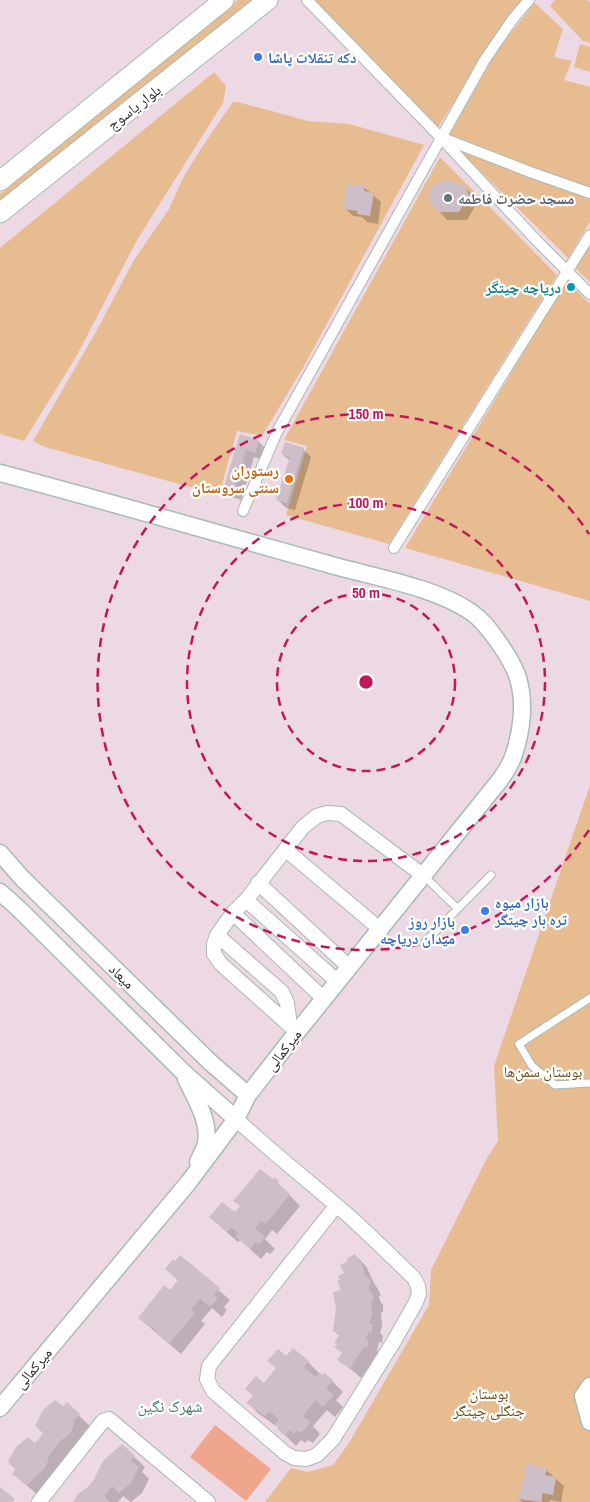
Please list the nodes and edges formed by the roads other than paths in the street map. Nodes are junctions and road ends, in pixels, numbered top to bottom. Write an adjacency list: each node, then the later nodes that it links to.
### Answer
1 (224, 0): 6 (main road, بلوار یاسوج)
2 (268, 0): 8 (main road, بلوار یاسوج)
3 (307, 0): 5 (street)
4 (529, 0): 5 (street)
5 (442, 138): 7 (street); 10 (street); 13 (street)
6 (0, 181)
7 (590, 193)
8 (0, 213)
9 (590, 235): 10 (street)
10 (568, 271): 11 (street); 14 (street)
11 (590, 294)
12 (0, 473): 18 (street, میرکمالی)
13 (244, 510)
14 (394, 548)
15 (286, 850): 18 (street); 19 (street); 24 (street)
16 (0, 853): 32 (street, میعاد)
17 (491, 875): 22 (lane)
18 (424, 876): 22 (lane); 24 (street, میرکمالی)
19 (258, 883): 21 (street); 27 (street)
20 (0, 892): 33 (street, میعاد)
21 (246, 900): 23 (street); 28 (street)
22 (457, 908): 26 (lane)
23 (232, 913): 25 (street); 29 (street)
24 (380, 930): 27 (street, میرکمالی)
25 (216, 935): 31 (street); 31 (street)
26 (425, 942)
27 (349, 967): 28 (street, میرکمالی)
28 (338, 982): 29 (street, میرکمالی)
29 (324, 998): 31 (street, میرکمالی)
30 (590, 998): 34 (lane)
31 (293, 1029): 35 (street, میرکمالی)
32 (212, 1063): 33 (street); 35 (street, میعاد)
33 (182, 1071): 36 (street, میعاد); 37 (street)
34 (590, 1083)
35 (248, 1096): 36 (street, میرکمالی)
36 (236, 1119): 37 (street, میرکمالی); 38 (street)
37 (188, 1183): 40 (street, میرکمالی)
38 (336, 1206): 38 (street)
39 (590, 1386): 41 (street)
40 (0, 1408)
41 (590, 1422)
42 (39, 1502): 43 (street)
43 (208, 1502)

